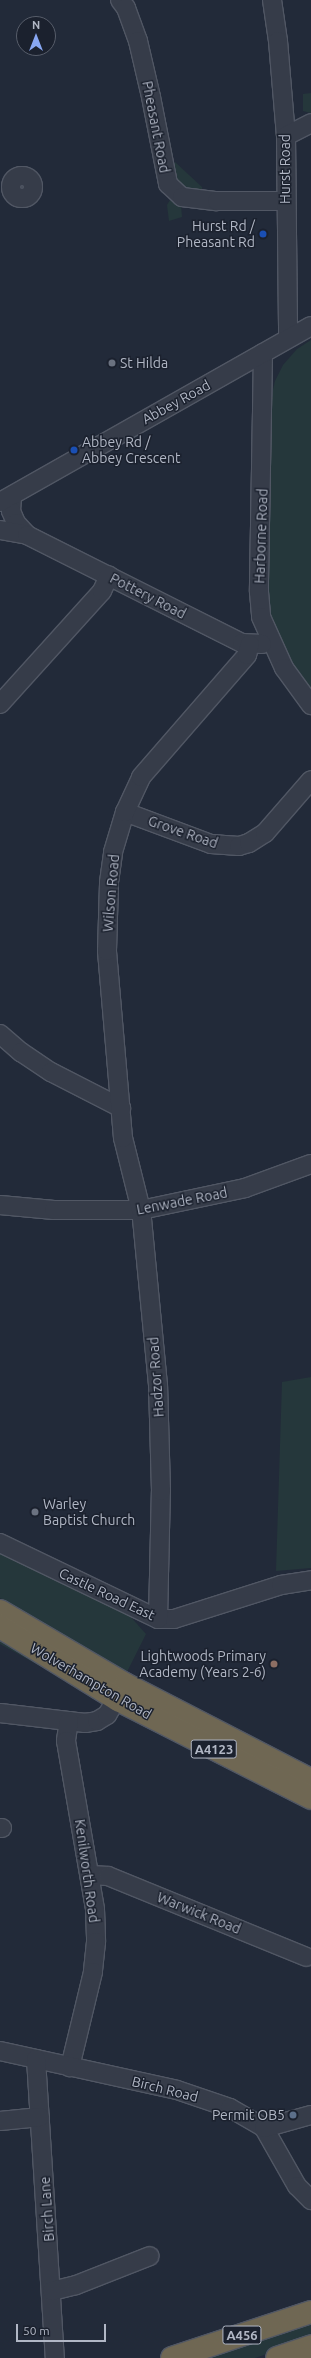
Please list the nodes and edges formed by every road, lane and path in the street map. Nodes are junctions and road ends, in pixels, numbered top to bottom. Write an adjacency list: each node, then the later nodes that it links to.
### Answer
1 (120, 0): 5 (street, Pheasant Road)
2 (272, 0): 4 (street, Hurst Road)
3 (311, 123): 4 (street)
4 (286, 136): 5 (street, Hurst Road)
5 (285, 201): 7 (street, Hurst Road)
6 (311, 326): 7 (street, Abbey Road)
7 (288, 338): 8 (street, Abbey Road)
8 (263, 353): 9 (street, Abbey Road); 14 (street, Harborne Road)
9 (4, 502): 10 (street); 12 (street, Pottery Road)
10 (0, 515)
11 (0, 530): 12 (street, Pottery Road)
12 (27, 535): 13 (street, Pottery Road)
13 (109, 576): 15 (street, Pottery Road); 16 (street)
14 (272, 640): 15 (street, Pottery Road); 17 (street, Harborne Road)
15 (250, 644): 19 (street, Wilson Road)
16 (0, 704)
17 (311, 705)
18 (311, 780): 19 (street, Grove Road)
19 (125, 812): 21 (street, Wilson Road)
20 (0, 1034): 21 (street)
21 (121, 1108): 22 (street, Wilson Road)
22 (123, 1138): 25 (street, Hadzor Road)
23 (311, 1164): 25 (street, Lenwade Road)
24 (0, 1205): 25 (street, Lenwade Road)
25 (141, 1210): 29 (street, Hadzor Road)
26 (0, 1543): 29 (street, Castle Road East)
27 (311, 1580): 29 (street, Castle Road East)
28 (0, 1611): 31 (highway, Wolverhampton Road / A4123)
29 (158, 1619)
30 (0, 1627): 31 (highway, Wolverhampton Road / A4123)
31 (121, 1692): 33 (street); 34 (highway, Wolverhampton Road / A4123); 35 (highway, Wolverhampton Road / A4123)
32 (0, 1713): 33 (street)
33 (69, 1721): 36 (street, Kenilworth Road)
34 (311, 1780)
35 (311, 1798)
36 (90, 1875): 37 (street, Warwick Road); 40 (street, Kenilworth Road)
37 (306, 1957)
38 (0, 2051): 39 (street, Birch Road)
39 (36, 2059): 40 (street, Birch Road); 42 (street, Birch Lane)
40 (70, 2067): 44 (street, Birch Road)
41 (311, 2114): 44 (street)
42 (40, 2117): 43 (street); 47 (street, Birch Lane)
43 (0, 2121)
44 (264, 2128): 45 (street, Birch Road)
45 (311, 2200)
46 (150, 2256): 47 (street)
47 (52, 2291): 50 (street, Birch Lane)
48 (311, 2312): 51 (highway, A456)
49 (311, 2346): 52 (highway, A456)
50 (55, 2358)
51 (172, 2358)
52 (277, 2358)

